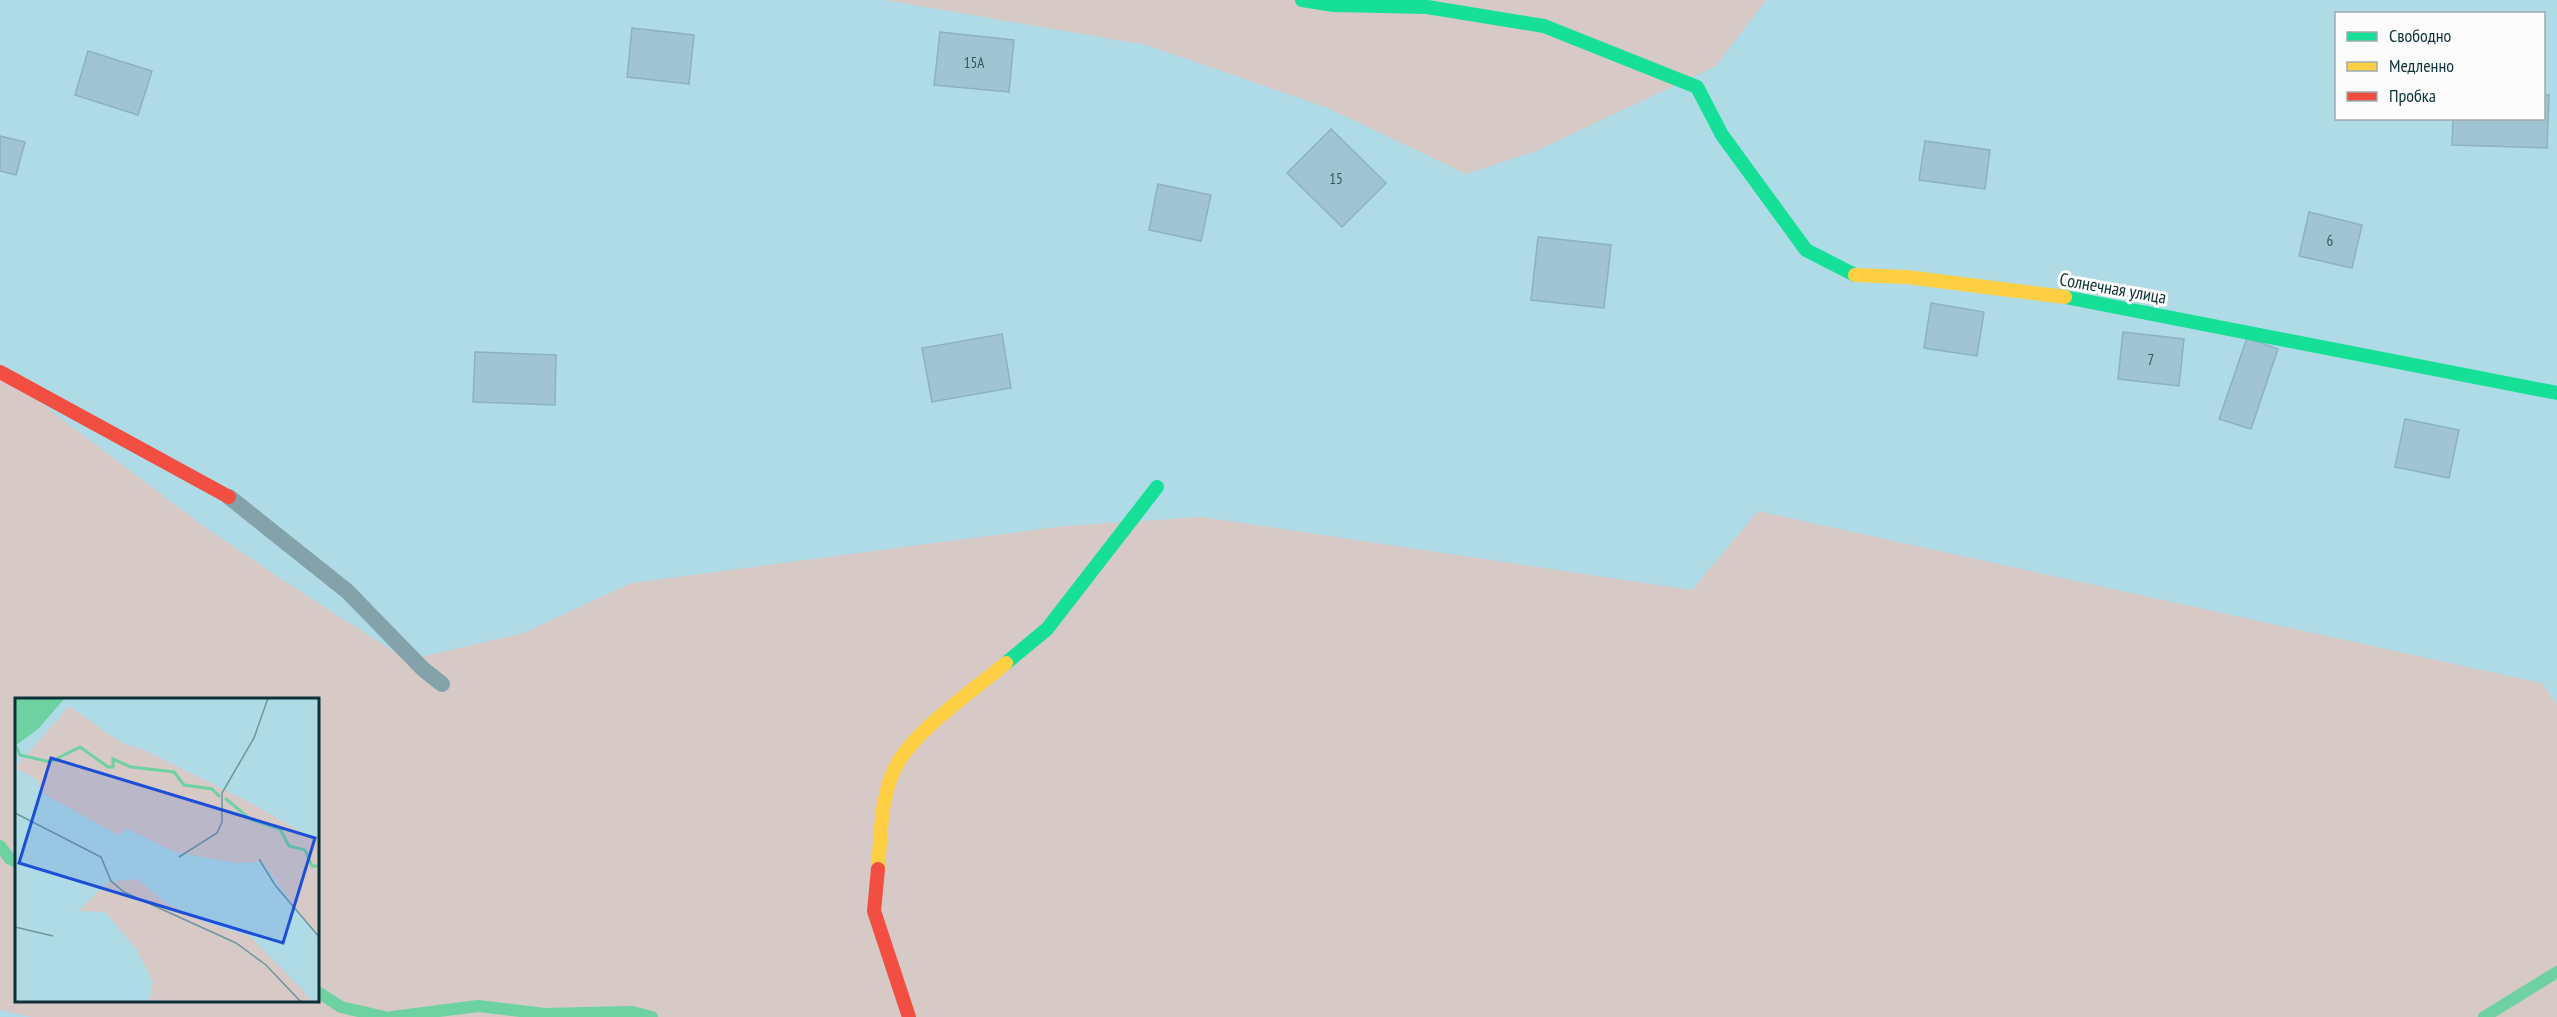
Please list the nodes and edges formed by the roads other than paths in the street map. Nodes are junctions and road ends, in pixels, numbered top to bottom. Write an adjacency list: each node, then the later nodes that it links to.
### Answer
1 (1302, 0): 3 (street, Солнечная улица)
2 (0, 372): 5 (street)
3 (2557, 393)
4 (1157, 487): 7 (street)
5 (229, 497): 6 (lane)
6 (442, 684)
7 (909, 1017)

